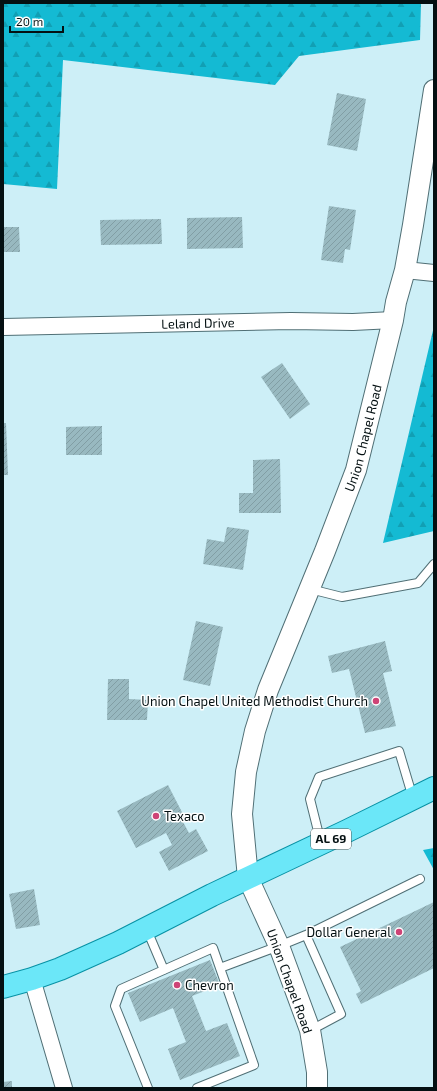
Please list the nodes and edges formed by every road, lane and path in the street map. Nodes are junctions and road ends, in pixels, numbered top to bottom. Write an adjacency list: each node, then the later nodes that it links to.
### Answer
1 (434, 90): 2 (street, Union Chapel Road)
2 (405, 270): 3 (street); 4 (street, Union Chapel Road)
3 (434, 273)
4 (392, 320): 5 (street, Leland Drive); 7 (street, Union Chapel Road)
5 (3, 327)
6 (434, 564): 7 (lane)
7 (310, 589): 11 (street, Union Chapel Road)
8 (434, 788): 9 (main road, AL 69)
9 (413, 798): 10 (main road, AL 69); 10 (lane)
10 (322, 843): 11 (main road, AL 69)
11 (248, 878): 13 (main road, AL 69); 15 (street, Union Chapel Road)
12 (420, 879): 14 (lane)
13 (146, 929): 17 (lane); 18 (main road, AL 69)
14 (306, 935): 15 (lane); 20 (lane)
15 (280, 946): 16 (lane); 20 (street, Union Chapel Road)
16 (220, 968): 17 (lane); 23 (lane)
17 (164, 970): 22 (lane)
18 (32, 979): 19 (main road, AL 69); 21 (street)
19 (3, 987)
20 (310, 1030): 24 (street, Union Chapel Road)
21 (64, 1088)
22 (148, 1088)
23 (197, 1088)
24 (318, 1088)

